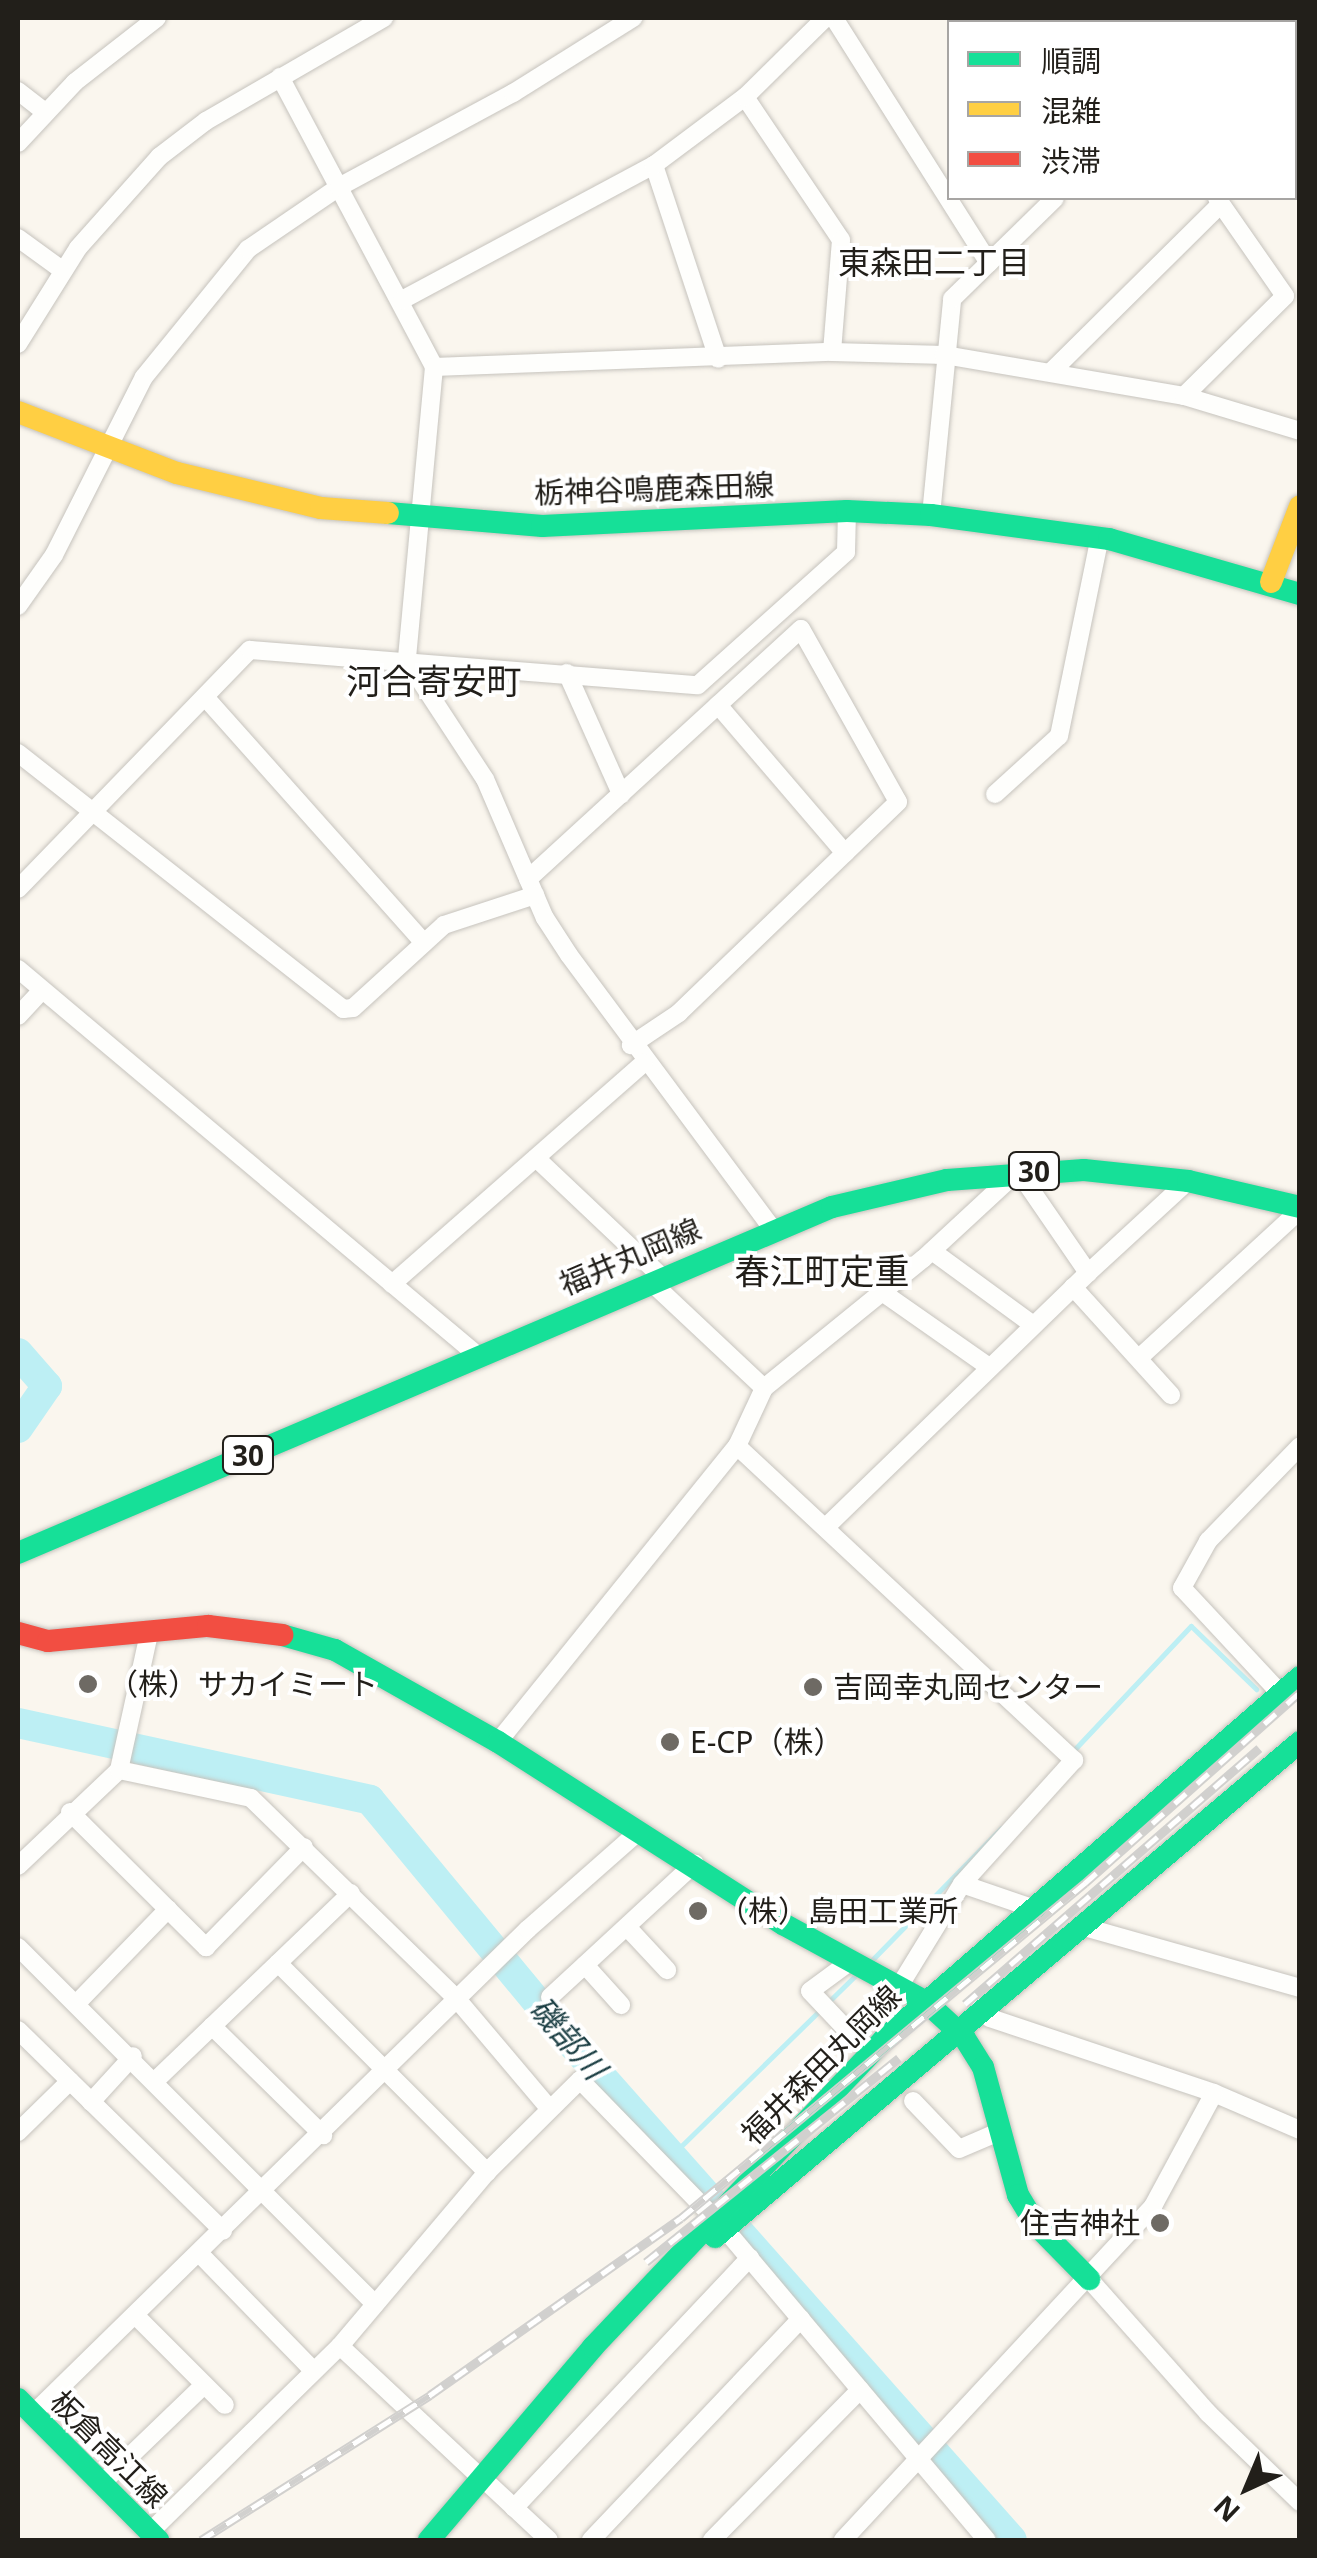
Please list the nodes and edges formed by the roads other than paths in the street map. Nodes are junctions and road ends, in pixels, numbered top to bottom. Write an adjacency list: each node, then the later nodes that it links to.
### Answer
1 (156, 18): 9 (street)
2 (384, 18): 6 (street)
3 (633, 18): 12 (street)
4 (825, 18): 8 (street)
5 (834, 18): 13 (street)
6 (280, 77): 12 (street); 19 (street)
7 (18, 91): 9 (street)
8 (744, 97): 11 (street); 23 (street)
9 (46, 112): 10 (street)
10 (18, 143)
11 (654, 165): 21 (street); 25 (street)
12 (339, 187): 21 (street); 31 (street)
13 (947, 195)
14 (950, 200): 18 (street)
15 (1053, 200): 18 (street)
16 (1219, 201): 20 (street); 27 (street)
17 (18, 238): 19 (street)
18 (990, 262): 24 (street)
19 (62, 270): 22 (street)
20 (1292, 290): 28 (street)
21 (402, 300): 26 (street)
22 (18, 344)
23 (832, 352): 24 (street); 25 (street)
24 (944, 354): 27 (street); 34 (street)
25 (718, 359): 26 (street)
26 (434, 367): 35 (street)
27 (1053, 370): 28 (street)
28 (1184, 396): 30 (street)
29 (18, 412): 31 (main road, 栃神谷鳴鹿森田線)
30 (1300, 431)
31 (112, 452): 35 (main road, 栃神谷鳴鹿森田線); 38 (street)
32 (1300, 506): 37 (main road)
33 (847, 511): 34 (main road, 栃神谷鳴鹿森田線); 35 (main road, 栃神谷鳴鹿森田線); 41 (street)
34 (931, 515): 36 (main road, 栃神谷鳴鹿森田線)
35 (421, 520): 40 (street)
36 (1100, 538): 37 (main road, 栃神谷鳴鹿森田線); 46 (street)
37 (1271, 582): 39 (main road, 栃神谷鳴鹿森田線)
38 (21, 594)
39 (1300, 594)
40 (407, 660): 41 (street); 42 (street); 49 (street)
41 (567, 674): 45 (street)
42 (204, 697): 47 (street); 51 (street)
43 (718, 705): 45 (street); 48 (street); 48 (street)
44 (18, 753): 47 (street)
45 (622, 794): 49 (street)
46 (995, 794)
47 (92, 812): 50 (street); 51 (street)
48 (845, 854): 55 (street)
49 (532, 887): 51 (street); 55 (street)
50 (18, 889)
51 (424, 943)
52 (18, 969): 53 (street)
53 (41, 991): 54 (street); 65 (street)
54 (18, 1016)
55 (631, 1045): 56 (street)
56 (644, 1062): 57 (street); 61 (street)
57 (536, 1158): 64 (street); 65 (street)
58 (1018, 1171): 59 (main road, 福井丸岡線 / 30); 61 (main road, 福井丸岡線 / 30); 62 (street); 63 (street)
59 (1188, 1181): 60 (main road, 福井丸岡線 / 30); 63 (street)
60 (1300, 1209): 70 (street)
61 (772, 1228): 64 (main road, 福井丸岡線 / 30)
62 (932, 1251): 67 (street); 68 (street)
63 (1088, 1273): 66 (street)
64 (656, 1280): 69 (main road, 福井丸岡線 / 30); 72 (street)
65 (392, 1284): 69 (street)
66 (1073, 1288): 68 (street); 70 (street)
67 (882, 1292): 71 (street); 72 (street)
68 (1033, 1325): 71 (street)
69 (477, 1355): 77 (main road, 福井丸岡線 / 30)
70 (1139, 1358): 73 (street)
71 (989, 1367): 76 (street)
72 (764, 1388): 74 (street)
73 (1172, 1395)
74 (737, 1446): 76 (street); 82 (street)
75 (1300, 1446): 81 (street)
76 (825, 1528): 90 (street)
77 (18, 1552)
78 (18, 1633): 79 (main road)
79 (149, 1633): 82 (main road); 84 (street)
80 (1300, 1677): 81 (main road, 福井森田丸岡線)
81 (1281, 1694): 93 (main road, 福井森田丸岡線)
82 (498, 1742): 86 (main road)
83 (1300, 1742): 94 (main road, 福井森田丸岡線)
84 (122, 1756): 85 (street); 87 (street)
85 (70, 1812): 89 (street); 92 (street)
86 (639, 1831): 88 (main road); 104 (street)
87 (304, 1848): 91 (street); 92 (street)
88 (695, 1864): 95 (street); 97 (main road)
89 (18, 1866)
90 (962, 1884): 93 (street); 101 (street)
91 (351, 1893): 98 (street); 104 (street)
92 (168, 1909): 106 (street)
93 (1035, 1909): 105 (main road, 福井森田丸岡線)
94 (1081, 1926): 102 (street); 108 (main road, 福井森田丸岡線)
95 (627, 1927): 99 (street); 100 (street)
96 (18, 1946): 106 (street)
97 (852, 1960): 101 (main road); 110 (street)
98 (278, 1962): 109 (street); 114 (street)
99 (585, 1965): 103 (street); 107 (street)
100 (667, 1970)
101 (899, 1987): 105 (main road)
102 (1300, 1988)
103 (550, 1996)
104 (456, 1998): 114 (street); 120 (street)
105 (926, 2002): 111 (main road); 127 (main road, 福井森田丸岡線)
106 (77, 2003): 113 (street)
107 (622, 2005)
108 (981, 2008): 111 (main road, 福井森田丸岡線); 117 (street)
109 (212, 2026): 115 (street); 124 (street)
110 (846, 2029)
111 (956, 2029): 122 (main road); 127 (main road, 福井森田丸岡線)
112 (18, 2030): 116 (street)
113 (132, 2056): 115 (street); 119 (street)
114 (388, 2072): 124 (street); 125 (street)
115 (156, 2080): 126 (street)
116 (70, 2082): 119 (street); 123 (street)
117 (1214, 2093): 121 (street); 131 (street)
118 (913, 2101): 122 (street)
119 (91, 2102): 128 (street)
120 (548, 2107): 125 (street); 127 (street)
121 (1300, 2130)
122 (1001, 2131): 131 (main road)
123 (18, 2132)
124 (322, 2135): 126 (street)
125 (487, 2172): 132 (street)
126 (266, 2189): 128 (street); 132 (street)
127 (726, 2215): 130 (street); 142 (main road, 福井森田丸岡線)
128 (223, 2231): 129 (street)
129 (200, 2254): 133 (street); 136 (street)
130 (750, 2258): 134 (street); 145 (street)
131 (1089, 2278): 141 (street); 144 (street)
132 (375, 2304): 135 (street)
133 (135, 2316): 137 (street); 140 (street)
134 (801, 2319): 138 (street); 150 (street)
135 (340, 2346): 136 (street); 142 (street)
136 (313, 2370): 146 (street)
137 (204, 2386): 139 (street); 143 (street)
138 (860, 2390): 141 (street); 151 (street)
139 (225, 2405)
140 (25, 2407): 143 (main road, 板倉高江線)
141 (917, 2462): 152 (street); 153 (street)
142 (485, 2481): 145 (street); 147 (main road, 福井森田丸岡線); 148 (main road, 福井森田丸岡線)
143 (101, 2484): 146 (main road, 板倉高江線)
144 (1300, 2502)
145 (514, 2508): 149 (street)
146 (154, 2537)
147 (429, 2540)
148 (447, 2540)
149 (549, 2540)
150 (591, 2540)
151 (712, 2540)
152 (843, 2540)
153 (987, 2540)

